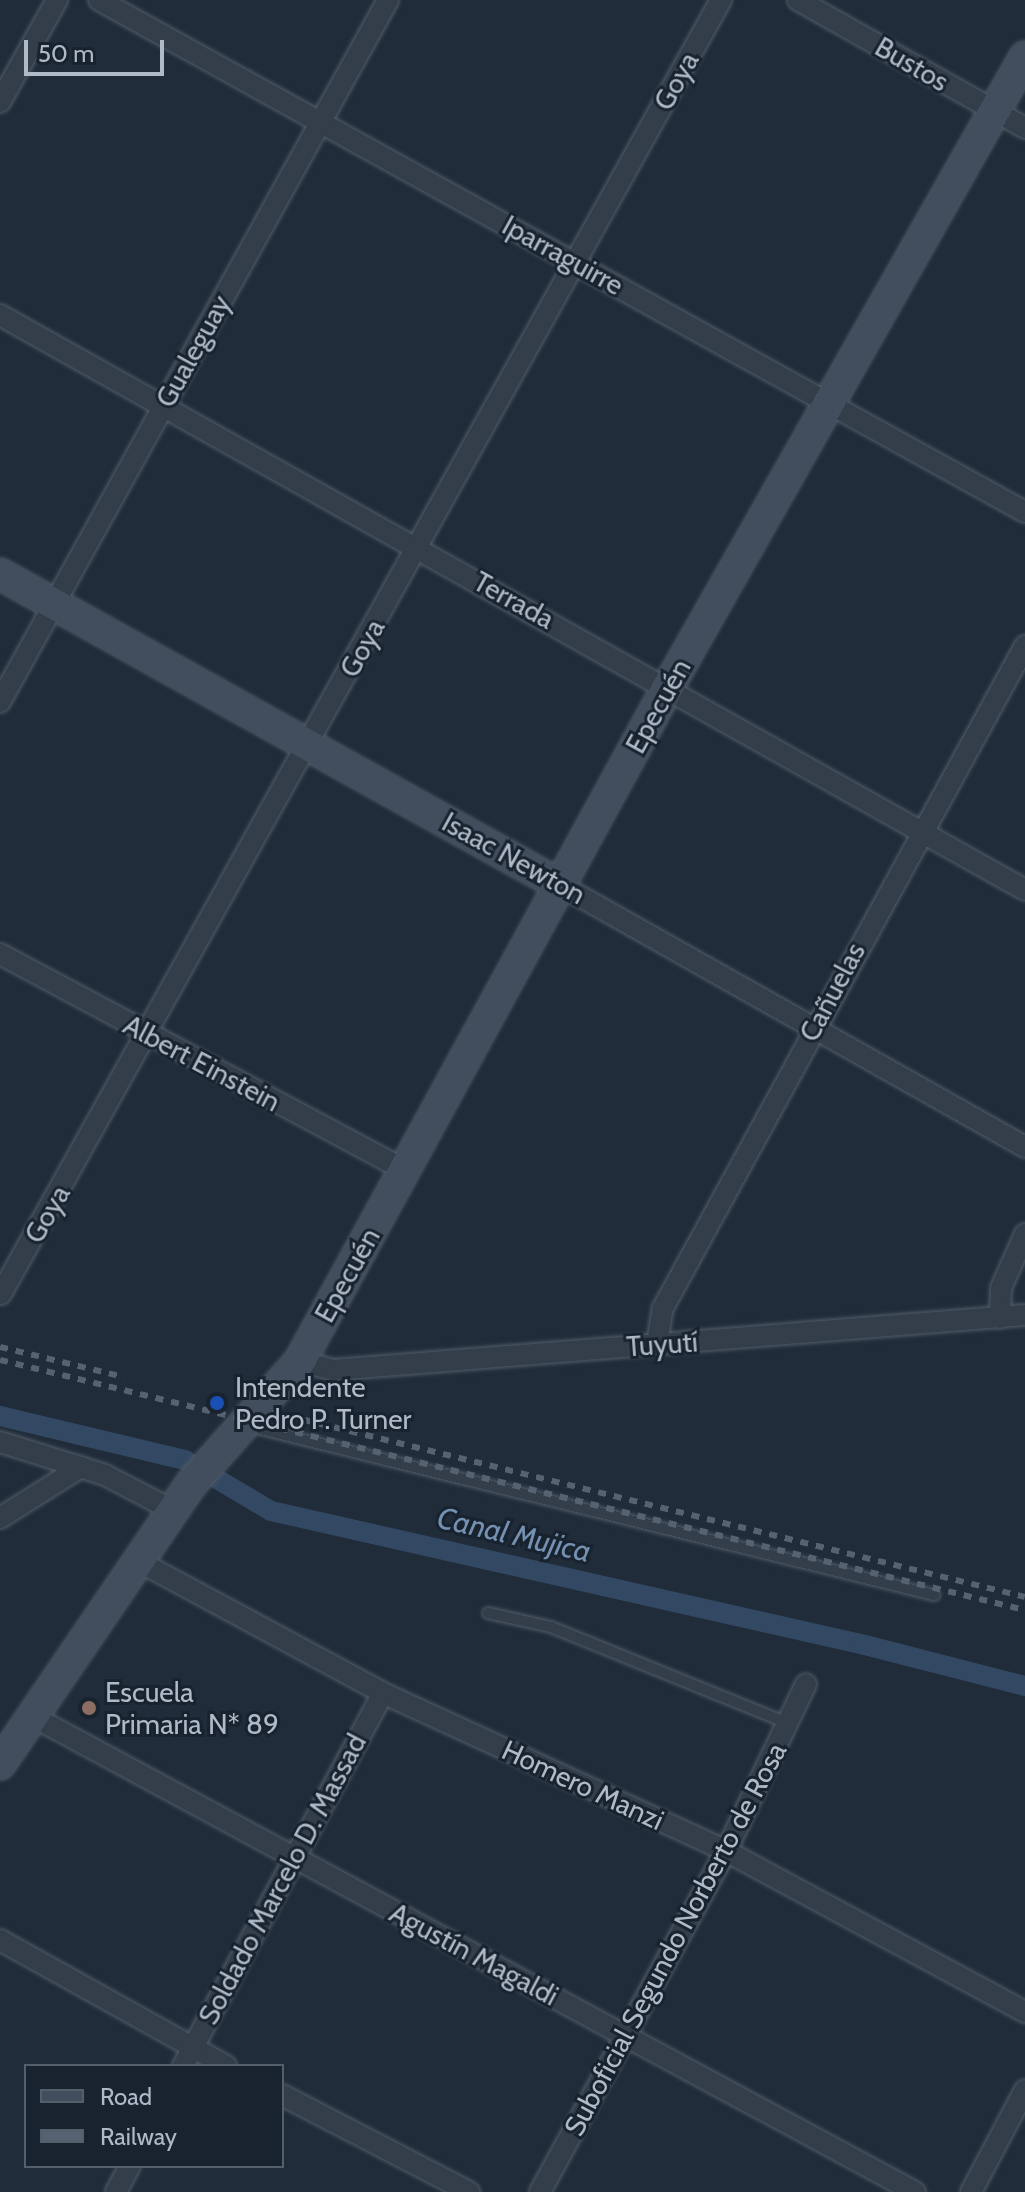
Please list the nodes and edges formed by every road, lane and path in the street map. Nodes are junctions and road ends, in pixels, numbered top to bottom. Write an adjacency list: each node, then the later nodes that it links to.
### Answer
1 (57, 0): 7 (street)
2 (99, 0): 9 (street, Iparraguirre)
3 (388, 0): 9 (street, Gualeguay)
4 (721, 0): 11 (street, Goya)
5 (798, 0): 8 (street, Bustos)
6 (1025, 57): 8 (street, Epecuén)
7 (0, 102)
8 (996, 112): 10 (street, Bustos); 13 (street, Epecuén)
9 (321, 119): 11 (street, Iparraguirre); 14 (street, Gualeguay)
10 (1025, 128)
11 (575, 261): 13 (street, Iparraguirre); 16 (street, Goya)
12 (0, 315): 14 (street, Terrada)
13 (829, 404): 15 (street, Iparraguirre); 20 (street, Epecuén)
14 (162, 408): 16 (street, Terrada); 18 (street, Gualeguay)
15 (1025, 512)
16 (417, 547): 20 (street, Terrada); 22 (street, Goya)
17 (0, 574): 18 (street, Isaac Newton)
18 (54, 604): 21 (street, Gualeguay); 22 (street, Isaac Newton)
19 (1025, 646): 23 (street, Cañuelas)
20 (668, 687): 23 (street, Terrada); 24 (street, Epecuén)
21 (0, 702)
22 (310, 742): 24 (street, Isaac Newton); 28 (street, Goya)
23 (920, 830): 25 (street, Terrada); 27 (street, Cañuelas)
24 (560, 885): 27 (street, Isaac Newton); 30 (street, Epecuén)
25 (1025, 890)
26 (0, 954): 28 (street, Albert Einstein)
27 (814, 1026): 29 (street, Isaac Newton); 35 (street, Cañuelas)
28 (148, 1035): 30 (street, Albert Einstein); 32 (street, Goya)
29 (1025, 1147)
30 (405, 1170): 36 (street, Epecuén)
31 (1025, 1234): 34 (street)
32 (1, 1294)
33 (1025, 1315): 34 (street, Tuyutí)
34 (1000, 1318): 35 (street, Tuyutí)
35 (657, 1344): 36 (street, Tuyutí)
36 (300, 1361): 37 (street, Epecuén)
37 (243, 1423): 40 (street, Epecuén); 43 (lane)
38 (0, 1442): 39 (street)
39 (81, 1467): 40 (street); 41 (street)
40 (174, 1511): 42 (street, Epecuén)
41 (0, 1518)
42 (140, 1562): 46 (street, Homero Manzi); 47 (street, Epecuén)
43 (934, 1595)
44 (488, 1613): 48 (lane)
45 (806, 1684): 48 (street, Suboficial Segundo Norberto de Rosa)
46 (383, 1693): 50 (street, Homero Manzi); 51 (street, Soldado Marcelo D. Massad)
47 (32, 1716): 49 (street, Epecuén); 51 (street, Agustín Magaldi)
48 (788, 1723): 50 (street, Suboficial Segundo Norberto de Rosa)
49 (0, 1764)
50 (726, 1851): 53 (street, Homero Manzi); 54 (street, Suboficial Segundo Norberto de Rosa)
51 (292, 1857): 54 (street, Agustín Magaldi); 55 (street, Soldado Marcelo D. Massad)
52 (0, 1940): 55 (street)
53 (1025, 2012)
54 (627, 2037): 62 (street, Suboficial Segundo Norberto de Rosa); 63 (street, Agustín Magaldi)
55 (187, 2057): 56 (street)
56 (217, 2064)
57 (1025, 2090): 64 (street)
58 (284, 2096): 61 (street)
59 (129, 2168): 60 (street)
60 (116, 2192)
61 (469, 2192)
62 (540, 2192)
63 (915, 2192)
64 (971, 2192)

